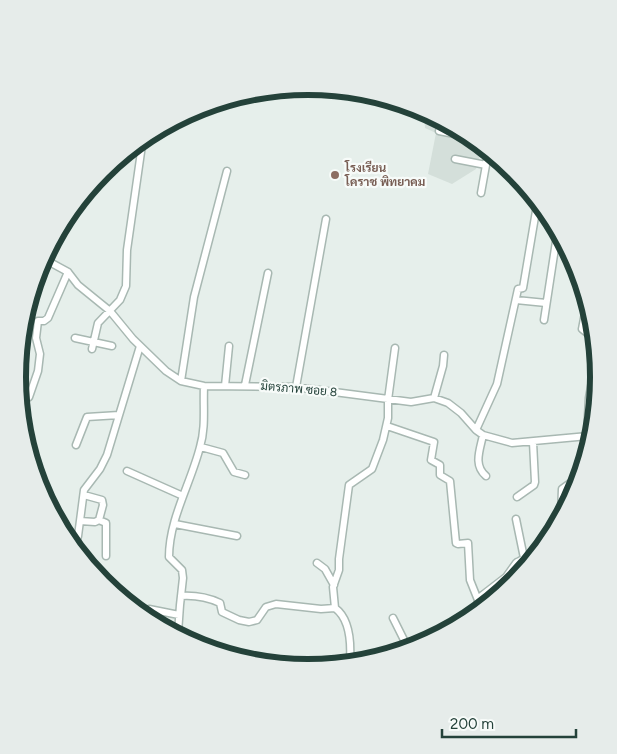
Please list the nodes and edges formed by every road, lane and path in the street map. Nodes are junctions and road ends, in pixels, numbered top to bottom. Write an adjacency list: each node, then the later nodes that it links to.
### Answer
1 (439, 131): 2 (street)
2 (450, 133)
3 (141, 150): 17 (street)
4 (455, 159): 6 (street)
5 (487, 159): 6 (street)
6 (486, 165): 8 (street)
7 (227, 171): 29 (street)
8 (481, 193)
9 (536, 211): 15 (street)
10 (326, 219): 33 (street)
11 (556, 242): 16 (street)
12 (51, 263): 13 (street, มิตรภาพ ซอย 8)
13 (68, 272): 17 (street, มิตรภาพ ซอย 8); 34 (street)
14 (268, 273): 30 (street)
15 (516, 300): 16 (street); 41 (street)
16 (546, 303): 19 (street)
17 (110, 310): 22 (street); 24 (street, มิตรภาพ ซอย 8)
18 (584, 318): 20 (street)
19 (544, 320)
20 (587, 333)
21 (75, 338): 22 (street)
22 (94, 342): 23 (street); 27 (street)
23 (112, 346)
24 (140, 346): 29 (street, มิตรภาพ ซอย 8); 38 (street)
25 (229, 346): 32 (street)
26 (395, 348): 37 (street)
27 (92, 349)
28 (444, 355): 36 (street)
29 (181, 382): 31 (street, มิตรภาพ ซอย 8)
30 (245, 385): 32 (street, มิตรภาพ ซอย 8); 33 (street, มิตรภาพ ซอย 8)
31 (204, 386): 32 (street, มิตรภาพ ซอย 8); 46 (street)
32 (225, 386)
33 (296, 387): 37 (street, มิตรภาพ ซอย 8)
34 (27, 396)
35 (590, 397): 39 (street)
36 (434, 398): 37 (street, มิตรภาพ ซอย 8); 41 (street)
37 (388, 400): 40 (street)
38 (119, 415): 45 (street); 51 (street)
39 (588, 416)
40 (387, 426): 67 (street); 69 (street)
41 (476, 430): 42 (street)
42 (484, 435): 44 (street); 49 (street)
43 (584, 436): 44 (street)
44 (533, 442): 53 (street)
45 (76, 444)
46 (201, 447): 48 (street); 52 (street)
47 (127, 471): 52 (street)
48 (245, 475)
49 (486, 476)
50 (570, 483): 54 (street)
51 (84, 495): 56 (street); 57 (street)
52 (183, 496): 58 (street)
53 (517, 497)
54 (561, 503)
55 (516, 519): 62 (street)
56 (99, 520): 57 (street); 61 (street)
57 (80, 522): 60 (street)
58 (175, 524): 59 (street); 68 (street)
59 (237, 536)
60 (77, 538)
61 (106, 556)
62 (526, 556)
63 (524, 559): 64 (street)
64 (517, 562): 66 (street); 69 (street)
65 (317, 563): 67 (street)
66 (519, 565)
67 (334, 585): 71 (street)
68 (181, 596): 71 (street); 73 (street)
69 (478, 600): 70 (street)
70 (477, 603)
71 (335, 608): 77 (street)
72 (149, 609): 73 (street)
73 (179, 615): 75 (street)
74 (393, 618): 76 (street)
75 (178, 627)
76 (405, 642)
77 (350, 656)

